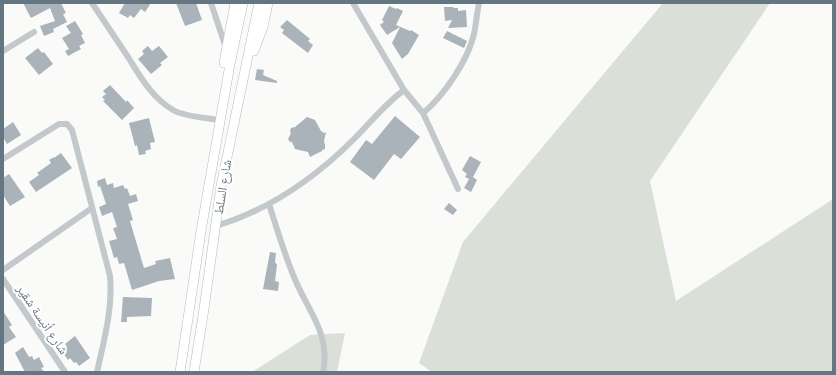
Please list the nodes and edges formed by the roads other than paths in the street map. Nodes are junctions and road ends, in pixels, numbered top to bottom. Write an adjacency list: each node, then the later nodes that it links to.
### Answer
1 (92, 3): 16 (street)
2 (211, 3): 11 (street)
3 (235, 3): 11 (main road)
4 (243, 3): 14 (main road, شارع السلط)
5 (259, 3): 12 (main road, شارع السلط)
6 (268, 3): 12 (main road)
7 (352, 3): 13 (street)
8 (479, 3): 15 (street)
9 (34, 32): 10 (street)
10 (5, 48)
11 (227, 49): 14 (main road)
12 (245, 71): 21 (main road, شارع السلط)
13 (404, 90): 15 (street); 19 (street)
14 (223, 109): 16 (main road, شارع السلط)
15 (423, 113): 18 (street)
16 (221, 120): 26 (main road, شارع السلط)
17 (3, 159): 20 (street)
18 (458, 190)
19 (269, 204): 21 (street); 28 (street)
20 (92, 208): 22 (street); 25 (street)
21 (216, 226): 27 (main road, شارع السلط)
22 (3, 270)
23 (3, 279): 24 (street, شارع أنيسة شقير)
24 (65, 372)
25 (97, 372)
26 (180, 372)
27 (194, 372)
28 (323, 372)

